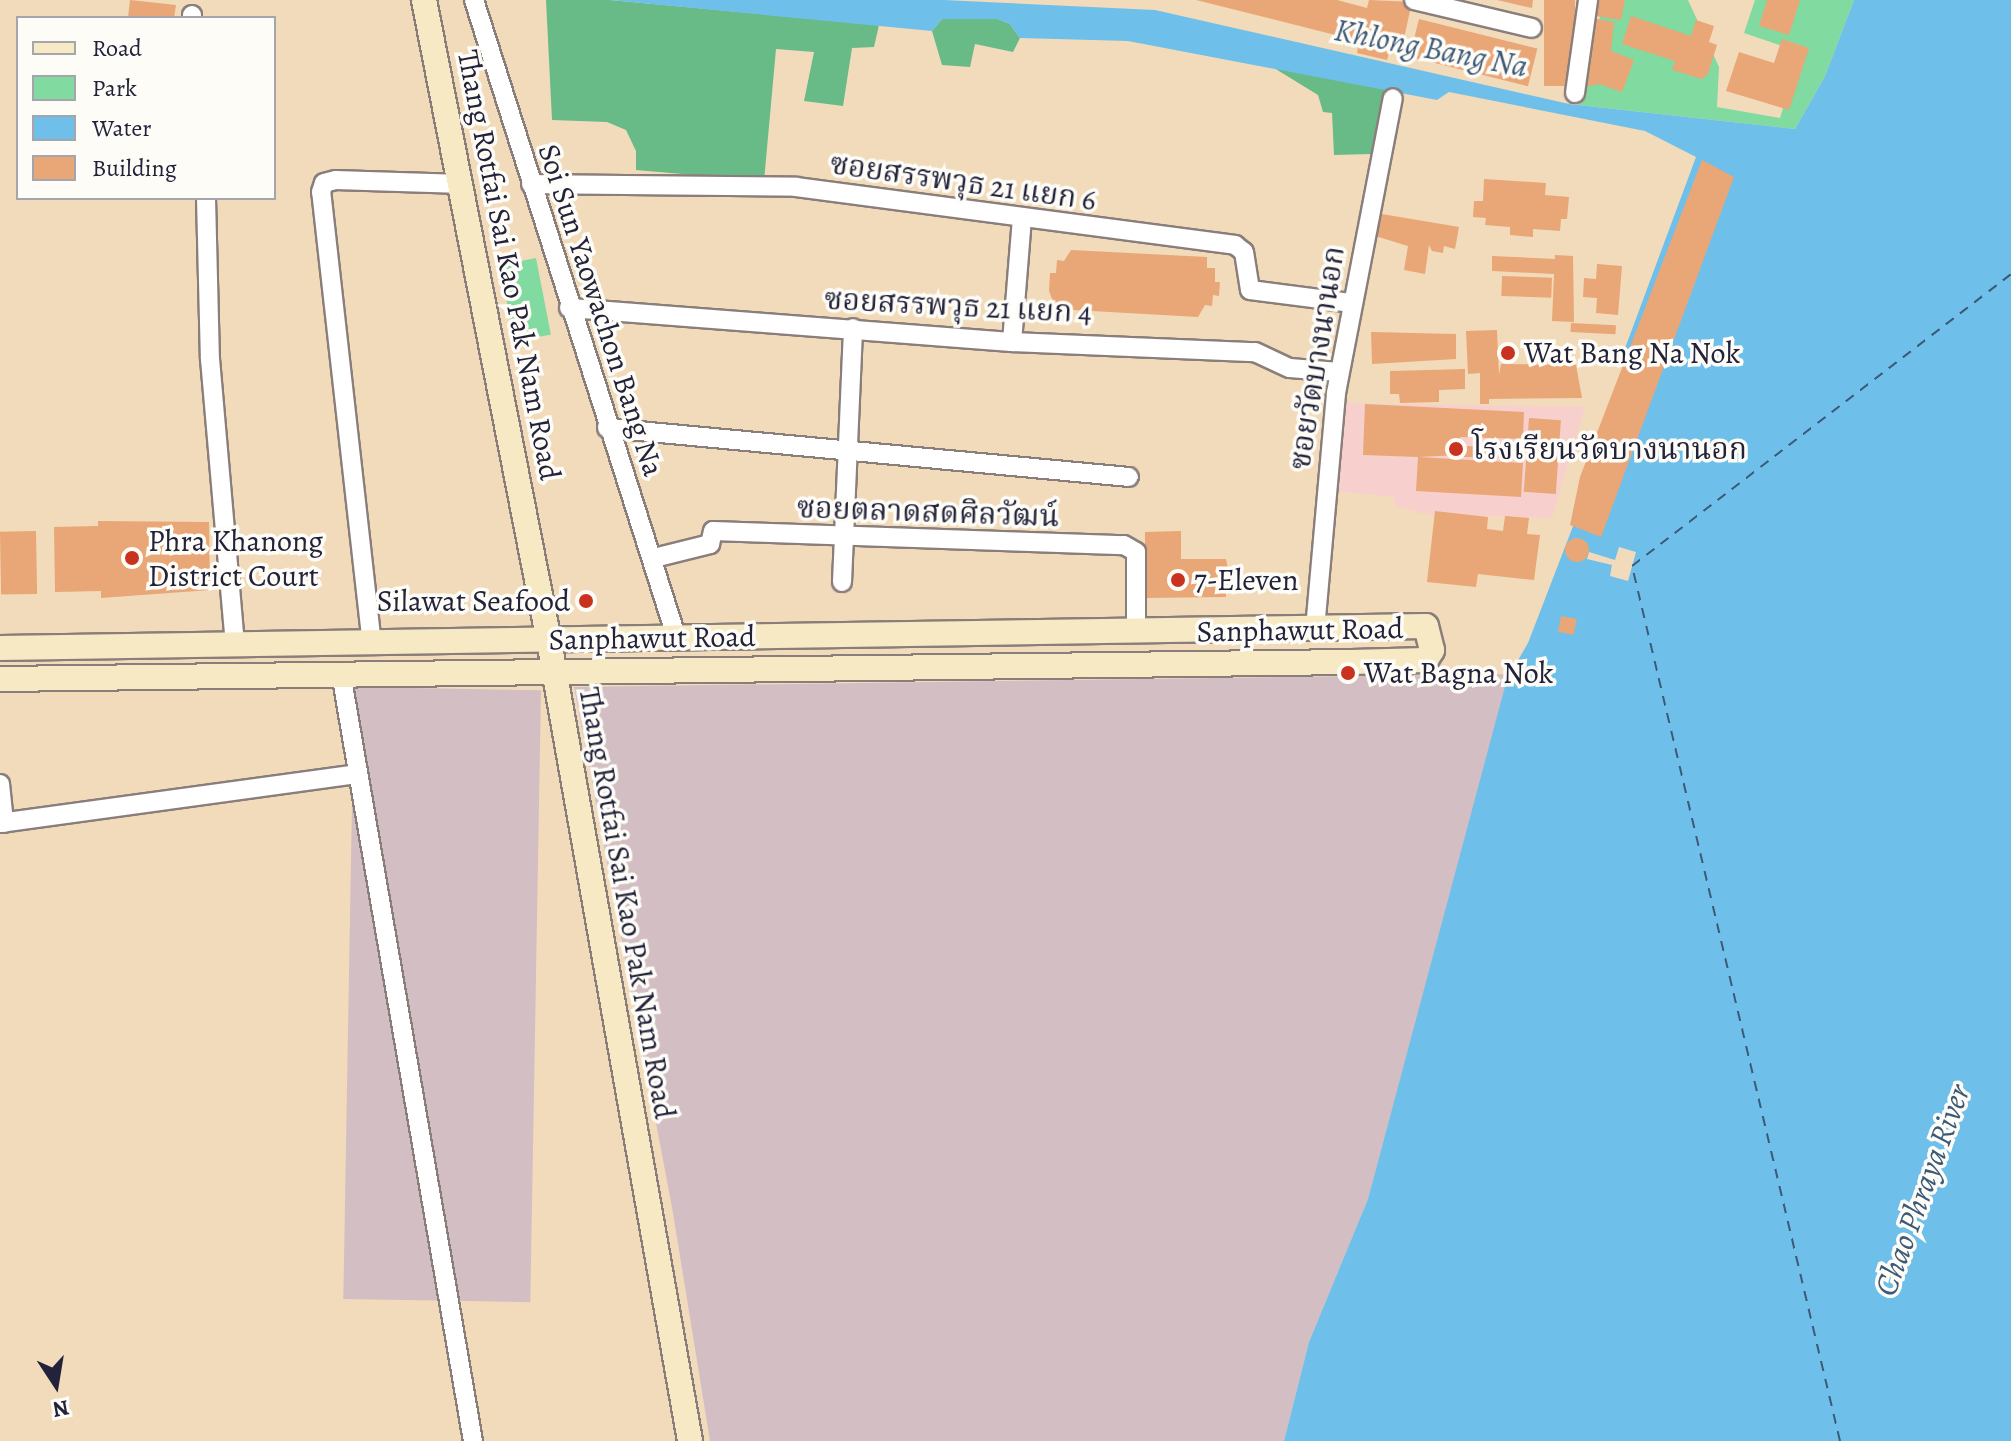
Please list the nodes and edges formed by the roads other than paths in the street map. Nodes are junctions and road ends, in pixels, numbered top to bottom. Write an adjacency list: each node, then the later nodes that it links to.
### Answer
1 (424, 0): 9 (main road, Thang Rotfai Sai Kao Pak Nam Road)
2 (474, 0): 10 (street, Soi Sun Yaowachon Bang Na)
3 (1414, 0): 5 (street)
4 (1588, 0): 7 (street)
5 (1450, 5): 6 (street)
6 (1532, 28)
7 (1575, 93)
8 (1393, 98): 13 (street, ซอยวัดบางนานอก)
9 (462, 184): 27 (main road, Thang Rotfai Sai Kao Pak Nam Road); 30 (street)
10 (531, 184): 12 (street, ซอยสรรพวุธ 21 แยก 6); 14 (street, Soi Sun Yaowachon Bang Na)
11 (206, 200): 28 (street)
12 (1022, 217): 13 (street, ซอยสรรพวุธ 21 แยก 6); 16 (street)
13 (1352, 303): 17 (street, ซอยวัดบางนานอก)
14 (569, 308): 15 (street, ซอยสรรพวุธ 21 แยก 4); 18 (street, Soi Sun Yaowachon Bang Na)
15 (853, 328): 16 (street, ซอยสรรพวุธ 21 แยก 4); 19 (street)
16 (1012, 342): 17 (street, ซอยสรรพวุธ 21 แยก 4)
17 (1339, 372): 25 (street, ซอยวัดบางนานอก)
18 (607, 428): 19 (street); 22 (street, Soi Sun Yaowachon Bang Na)
19 (849, 452): 20 (street); 21 (street)
20 (1129, 477)
21 (846, 539): 22 (street, ซอยตลาดสดศิลวัฒน์); 23 (street); 24 (street, ซอยตลาดสดศิลวัฒน์)
22 (654, 558): 26 (street, Soi Sun Yaowachon Bang Na)
23 (842, 582)
24 (1136, 629): 25 (main road, Sanphawut Road); 26 (main road, Sanphawut Road)
25 (1305, 629): 32 (main road); 32 (main road, Sanphawut Road)
26 (676, 636): 27 (main road, Sanphawut Road)
27 (549, 641): 30 (main road, Sanphawut Road); 33 (main road, Thang Rotfai Sai Kao Pak Nam Road)
28 (235, 645): 29 (main road, Sanphawut Road); 31 (main road, Sanphawut Road)
29 (329, 645): 30 (main road, Sanphawut Road); 34 (main road)
30 (372, 645)
31 (0, 648)
32 (1294, 663): 33 (main road, Sanphawut Road)
33 (554, 671): 34 (main road, Sanphawut Road); 40 (main road, Thang Rotfai Sai Kao Pak Nam Road)
34 (336, 673): 35 (main road, Sanphawut Road); 36 (street)
35 (0, 679)
36 (357, 774): 38 (street); 39 (street)
37 (0, 784): 38 (street)
38 (2, 823)
39 (473, 1441)
40 (690, 1441)

